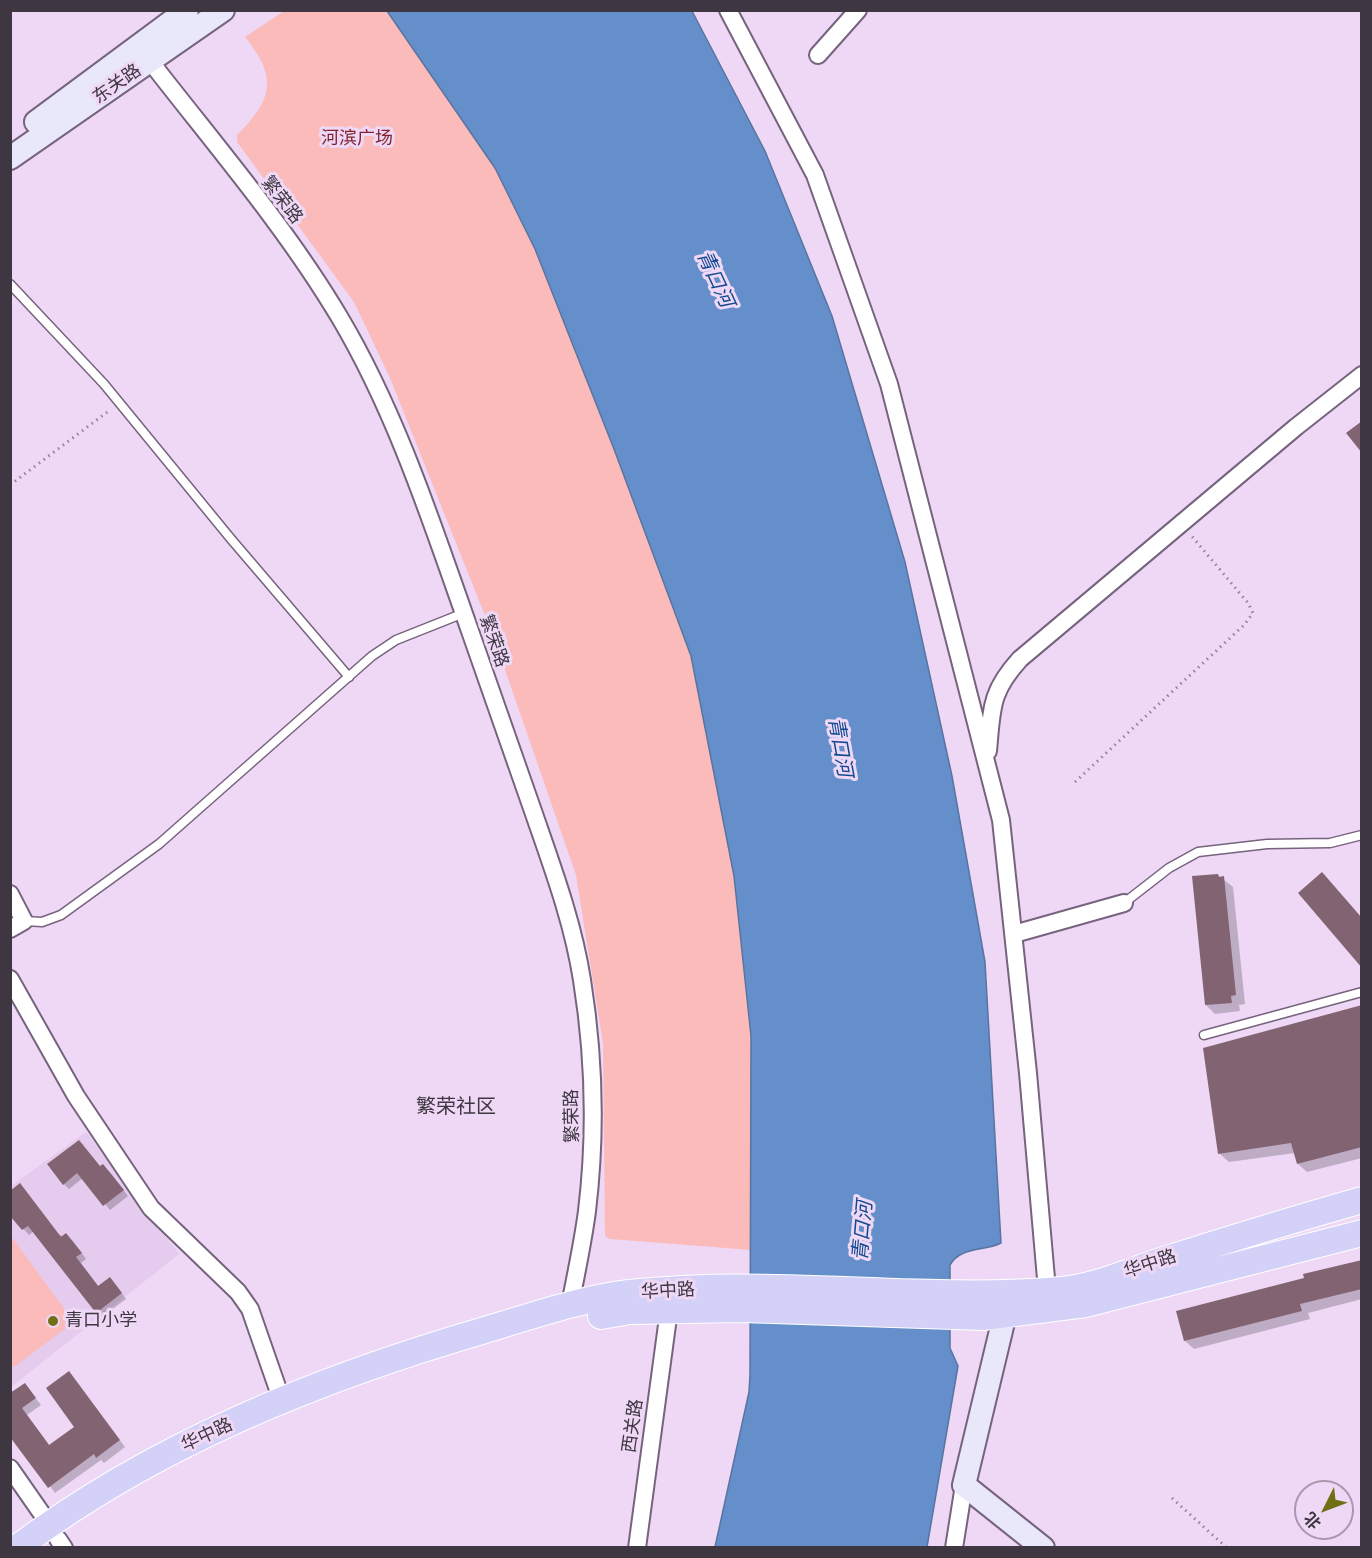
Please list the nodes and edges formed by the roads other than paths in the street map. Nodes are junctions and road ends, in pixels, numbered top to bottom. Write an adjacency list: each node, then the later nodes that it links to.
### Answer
1 (223, 10): 6 (main road, 东关路)
2 (728, 10): 13 (street)
3 (858, 10): 5 (street)
4 (180, 12): 7 (main road, 东关路)
5 (818, 55)
6 (150, 61): 8 (main road, 东关路); 11 (street, 繁荣路)
7 (10, 140)
8 (10, 158)
9 (10, 284): 12 (lane)
10 (1362, 375): 13 (street)
11 (464, 613): 12 (lane); 26 (street, 繁荣路)
12 (349, 677): 17 (lane)
13 (986, 764): 18 (street)
14 (1362, 835): 16 (lane)
15 (10, 894): 17 (street)
16 (1124, 903): 18 (street)
17 (17, 925)
18 (1014, 934): 24 (street)
19 (10, 979): 29 (street)
20 (1362, 992): 21 (lane)
21 (1204, 1035)
22 (1362, 1200): 24 (main road, 华中路)
23 (1362, 1233): 27 (main road, 华中路)
24 (1047, 1290): 27 (main road, 华中路)
25 (742, 1298): 26 (main road, 华中路); 27 (main road, 华中路); 28 (main road, 华中路)
26 (570, 1305): 29 (main road, 华中路)
27 (989, 1308): 31 (main road)
28 (669, 1310): 32 (main road, 华中路); 34 (street, 西关路)
29 (282, 1401): 32 (main road, 华中路)
30 (10, 1468): 32 (street)
31 (964, 1485): 35 (street); 36 (main road)
32 (54, 1539): 33 (main road, 华中路)
33 (17, 1548)
34 (637, 1548)
35 (954, 1548)
36 (1043, 1548)

